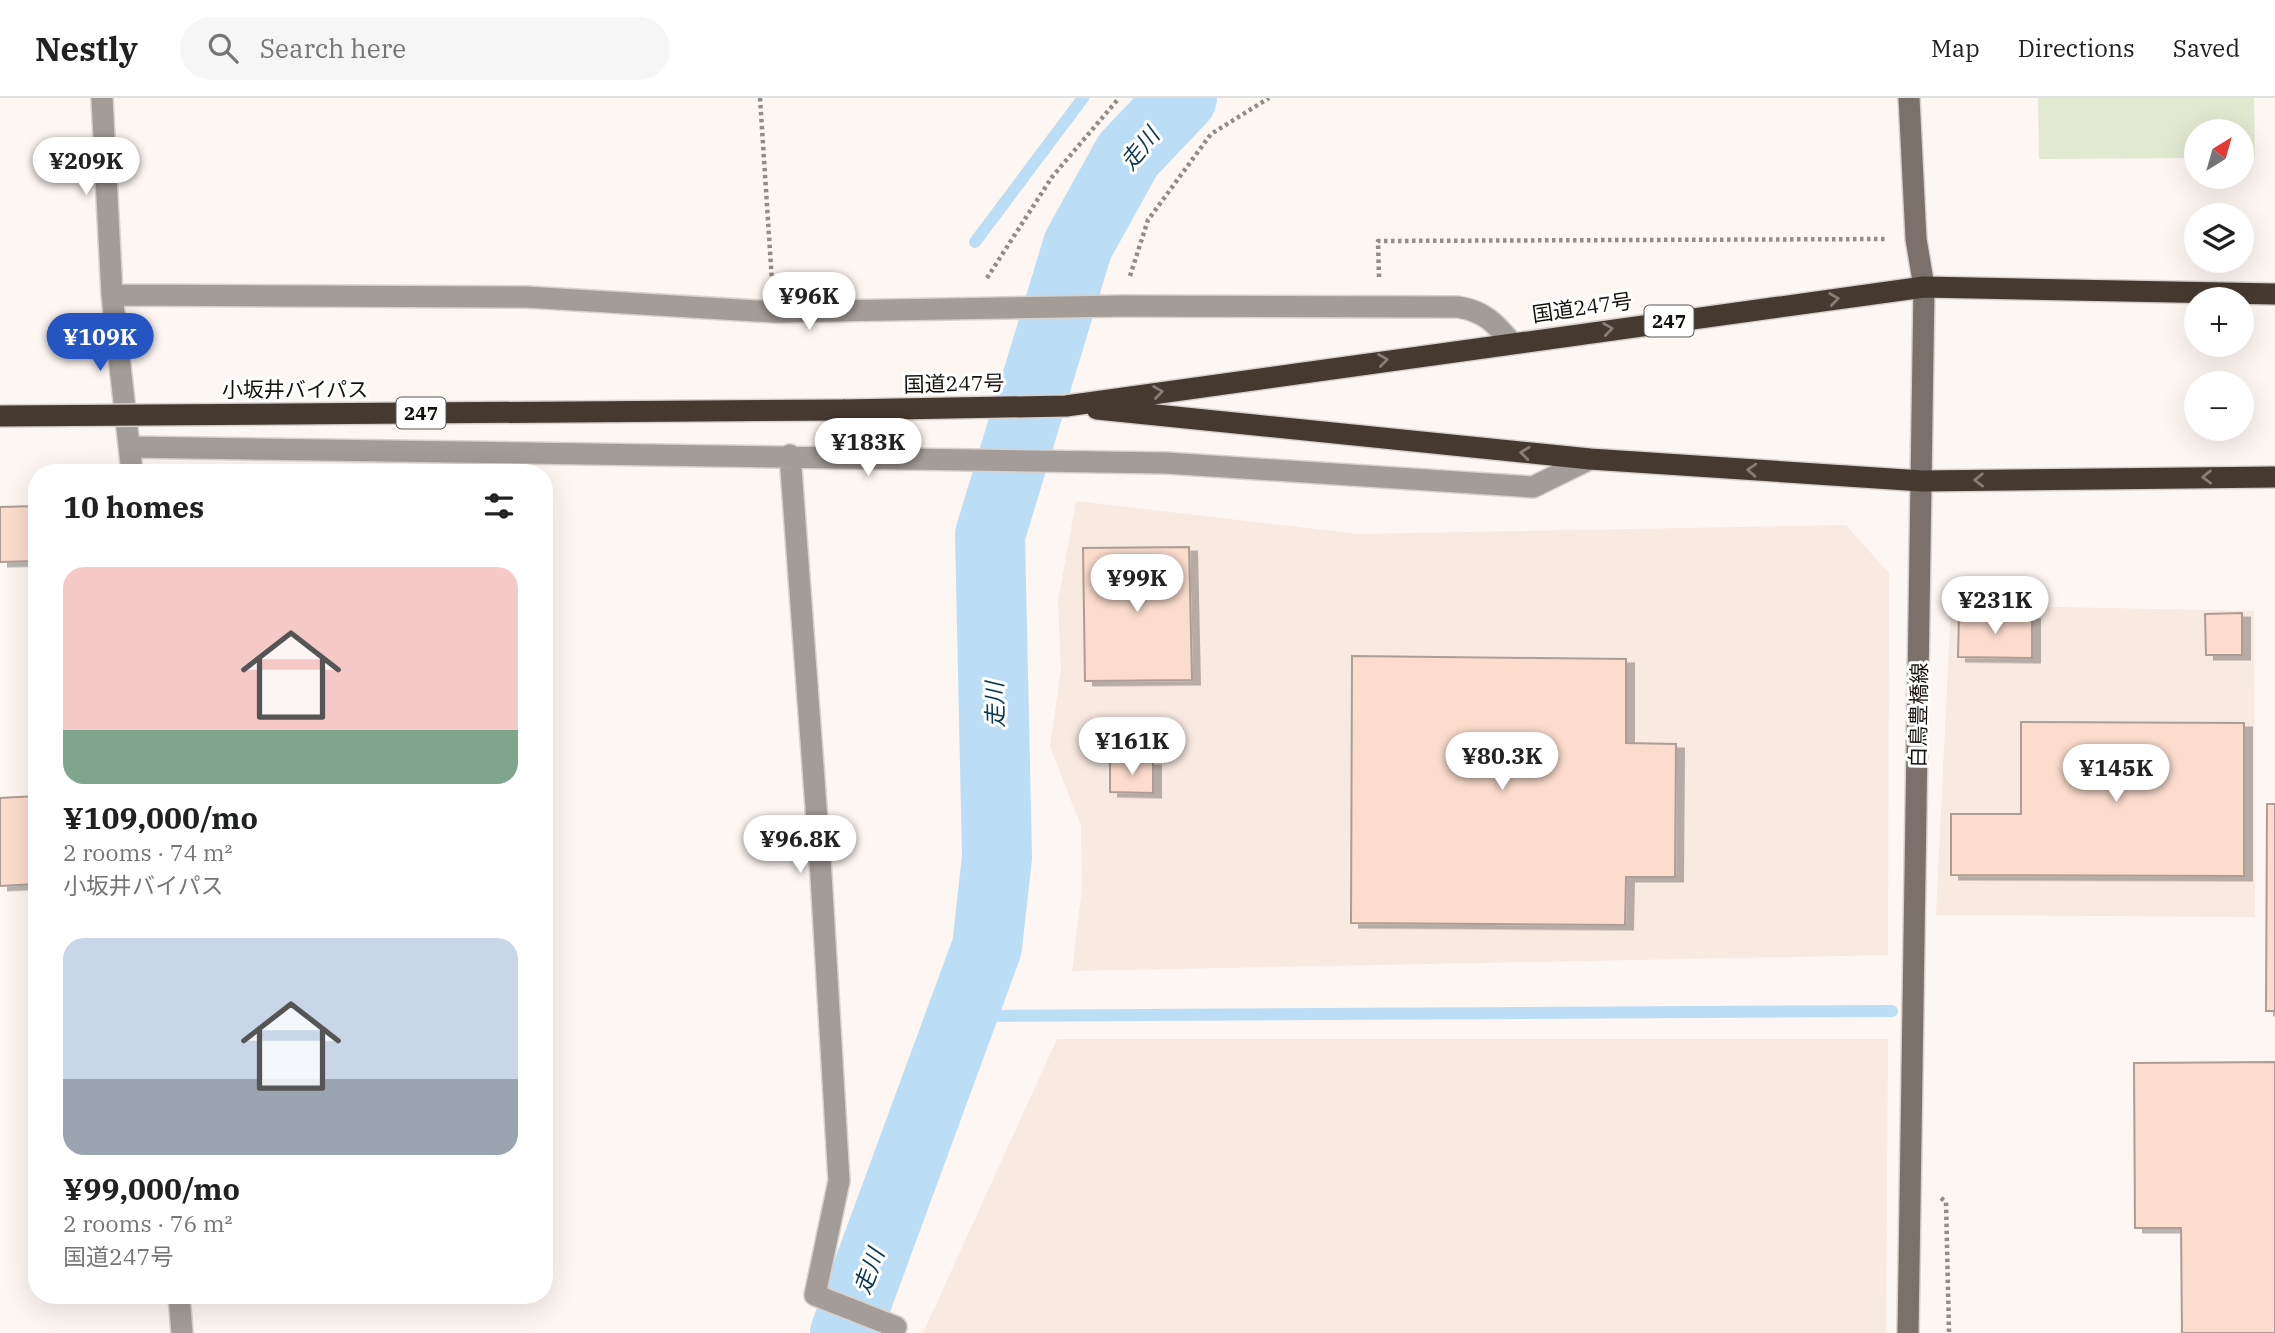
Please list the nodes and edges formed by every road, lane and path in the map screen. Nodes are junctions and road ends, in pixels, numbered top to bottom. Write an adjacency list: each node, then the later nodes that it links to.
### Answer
1 (102, 98): 9 (street)
2 (760, 98): 13 (path)
3 (1119, 98): 12 (path)
4 (1269, 98): 10 (path)
5 (1909, 98): 6 (main road, 白鳥豊橋線)
6 (1916, 239): 7 (main road, 白鳥豊橋線); 11 (path)
7 (1924, 287): 8 (highway, 国道247号 / 247); 14 (highway, 国道247号 / 247, one-way to 7); 23 (main road, 白鳥豊橋線)
8 (2275, 294)
9 (112, 295): 13 (street); 18 (street)
10 (1121, 306): 11 (street); 12 (street)
11 (1379, 306): 14 (street)
12 (968, 308): 13 (street)
13 (774, 312)
14 (1511, 342): 15 (highway, 国道247号 / 247, one-way to 14)
15 (1066, 405): 16 (highway, 国道247号 / 247); 20 (highway, 国道247号 / 247, one-way to 15)
16 (843, 410): 17 (highway, 小坂井バイパス / 247, bridge)
17 (0, 416)
18 (130, 447): 19 (street); 21 (street)
19 (790, 455): 20 (street); 25 (street)
20 (1590, 459): 23 (highway, 国道247号 / 247, one-way to 20)
21 (131, 464)
22 (2275, 477): 23 (highway, 国道247号 / 247, one-way to 23)
23 (1922, 481): 27 (main road, 白鳥豊橋線)
24 (180, 1304): 26 (street)
25 (896, 1327)
26 (182, 1333)
27 (1908, 1333)

